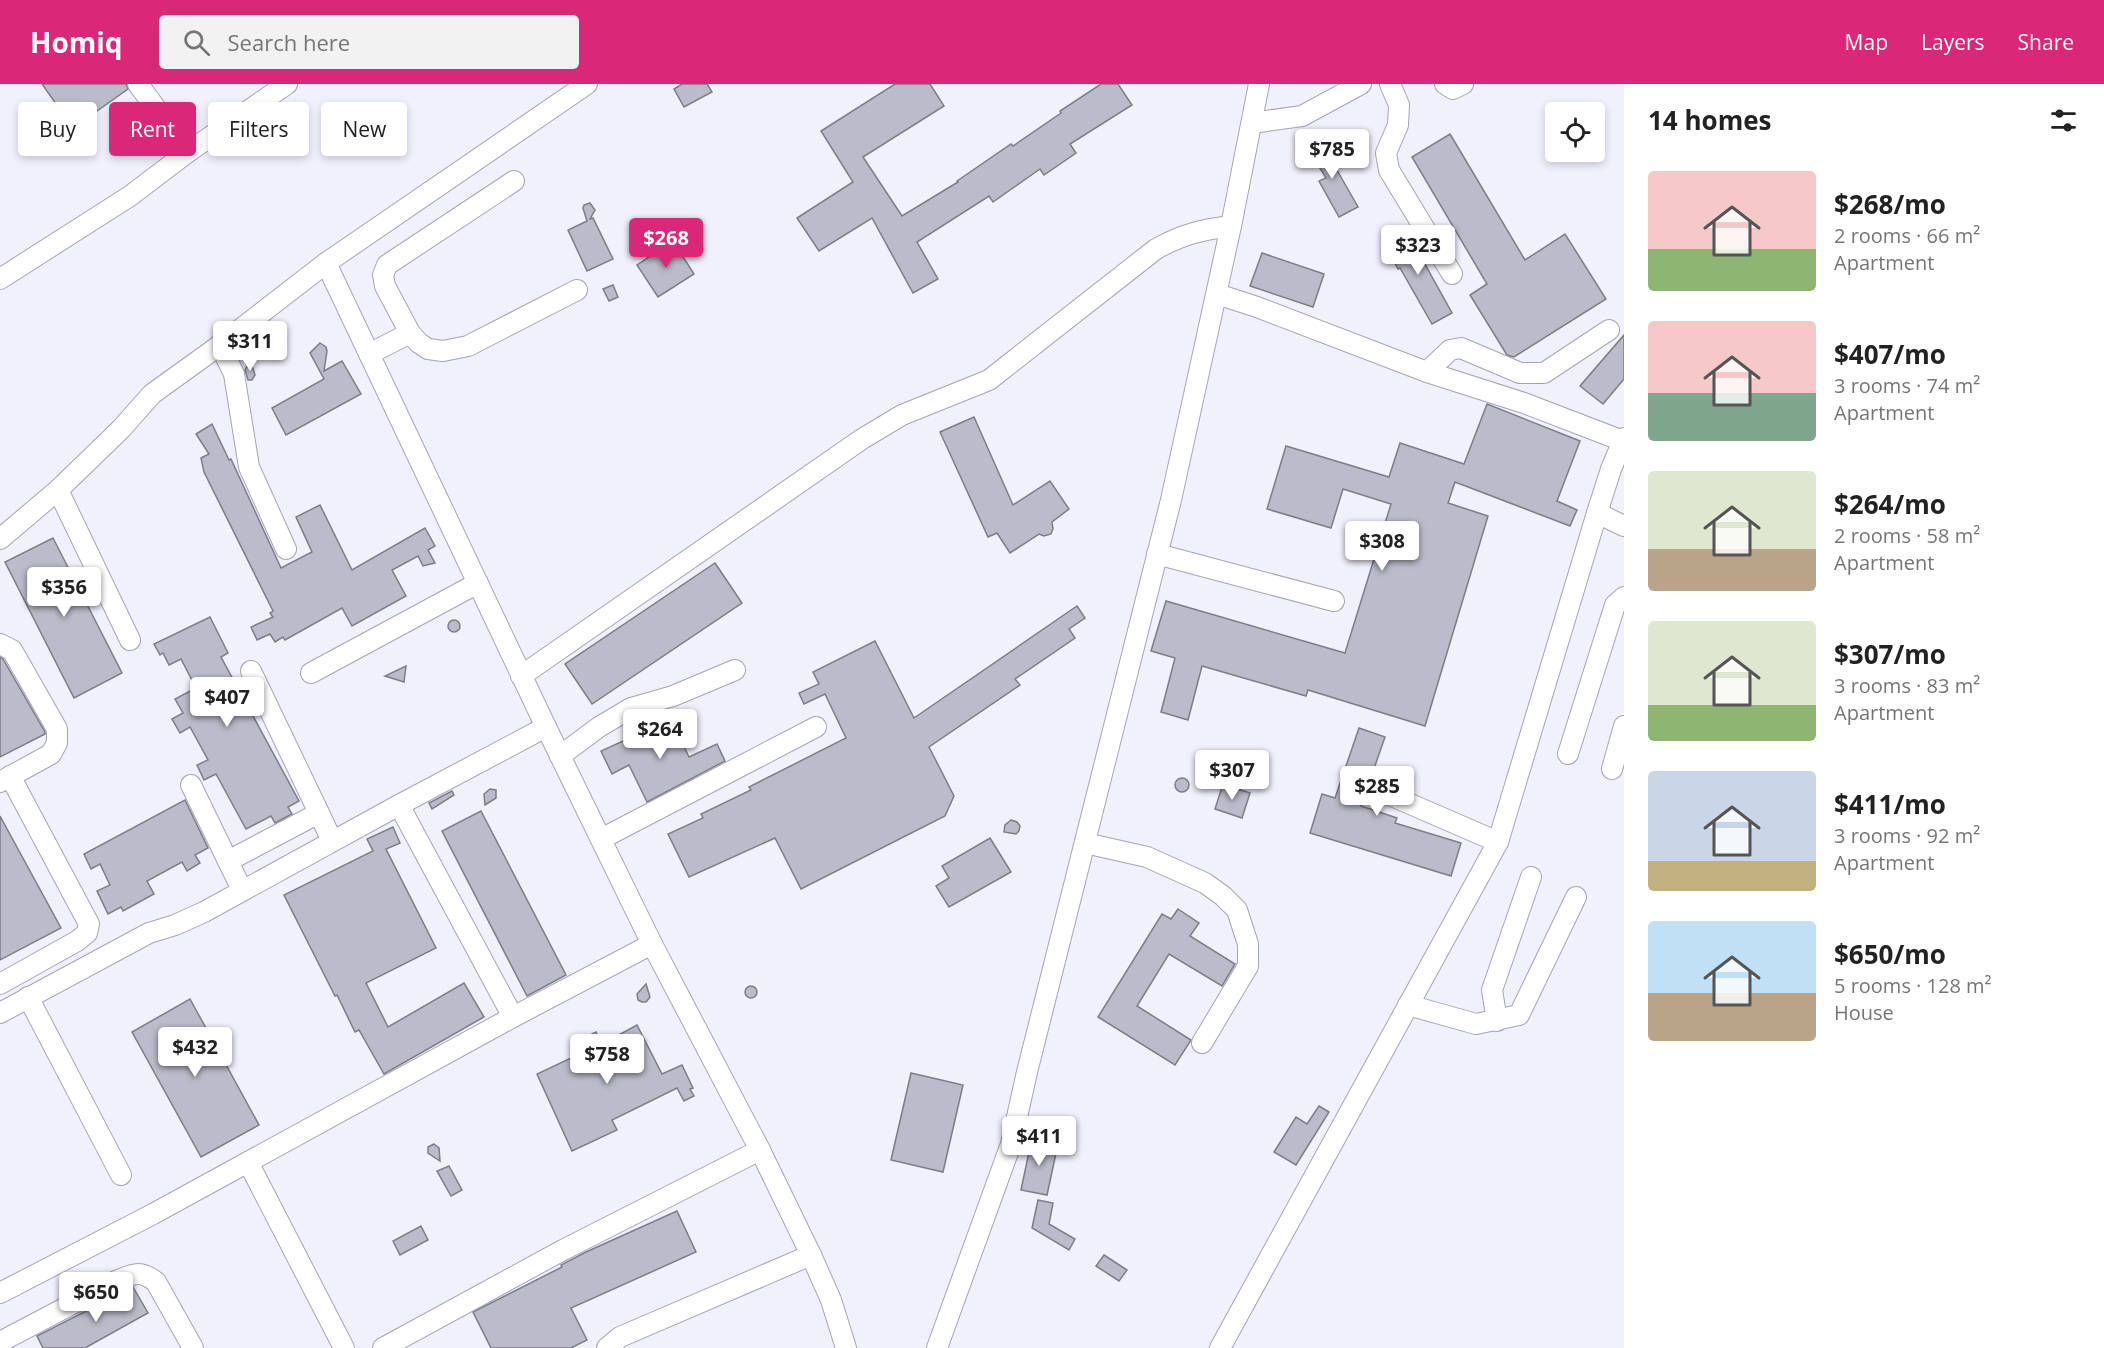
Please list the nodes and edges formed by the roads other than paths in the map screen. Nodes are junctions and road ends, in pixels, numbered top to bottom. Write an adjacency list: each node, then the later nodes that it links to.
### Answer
1 (138, 84): 9 (street)
2 (287, 84): 11 (street)
3 (587, 84): 15 (street)
4 (1259, 84): 10 (street)
5 (1361, 84): 10 (street)
6 (1390, 84): 16 (street)
7 (1445, 84): 8 (street)
8 (1463, 84)
9 (151, 102)
10 (1252, 123): 14 (street)
11 (196, 147)
12 (183, 156): 17 (street)
13 (514, 181): 21 (street)
14 (1231, 226): 19 (street); 40 (street)
15 (326, 263): 22 (street); 23 (street)
16 (1452, 274)
17 (0, 279)
18 (578, 290): 21 (street)
19 (1217, 294): 24 (street); 31 (street)
20 (1609, 330): 24 (street)
21 (410, 333): 23 (street)
22 (219, 345): 26 (street); 30 (street)
23 (369, 354): 32 (street)
24 (1427, 372): 25 (street)
25 (1624, 440): 27 (street)
26 (58, 490): 29 (street); 35 (street)
27 (1596, 513): 28 (street); 54 (street)
28 (1624, 526)
29 (0, 539)
30 (286, 549)
31 (1157, 554): 34 (street); 55 (street)
32 (478, 583): 39 (street); 40 (street)
33 (1624, 597): 44 (street)
34 (1334, 601)
35 (130, 640)
36 (0, 644): 47 (street)
37 (735, 670): 45 (street)
38 (251, 671): 51 (street)
39 (311, 673)
40 (521, 676): 42 (street)
41 (1624, 726): 46 (street)
42 (546, 727): 45 (street); 50 (street)
43 (816, 727): 52 (street)
44 (1569, 754)
45 (560, 756): 52 (street)
46 (1612, 769)
47 (5, 779): 61 (street)
48 (191, 785): 56 (street)
49 (1385, 793): 54 (street)
50 (399, 805): 53 (street); 65 (street)
51 (319, 813): 53 (street); 56 (street)
52 (601, 838): 60 (street)
53 (332, 841): 58 (street)
54 (1498, 842): 63 (street)
55 (1085, 843): 67 (street); 74 (street)
56 (228, 861): 58 (street)
57 (1531, 877): 66 (street)
58 (242, 890): 62 (street)
59 (1576, 897): 66 (street)
60 (651, 944): 65 (street); 68 (street)
61 (0, 984)
62 (28, 998): 64 (street); 70 (street)
63 (1408, 1005): 66 (street); 80 (street)
64 (0, 1013)
65 (513, 1017): 69 (street)
66 (1497, 1021)
67 (1202, 1043)
68 (760, 1150): 71 (street); 77 (street)
69 (248, 1162): 72 (street); 76 (street)
70 (121, 1175)
71 (811, 1256): 78 (street); 79 (street)
72 (0, 1293)
73 (0, 1342): 75 (street)
74 (934, 1347)
75 (193, 1348)
76 (344, 1348)
77 (383, 1348)
78 (607, 1348)
79 (846, 1348)
80 (1220, 1348)

